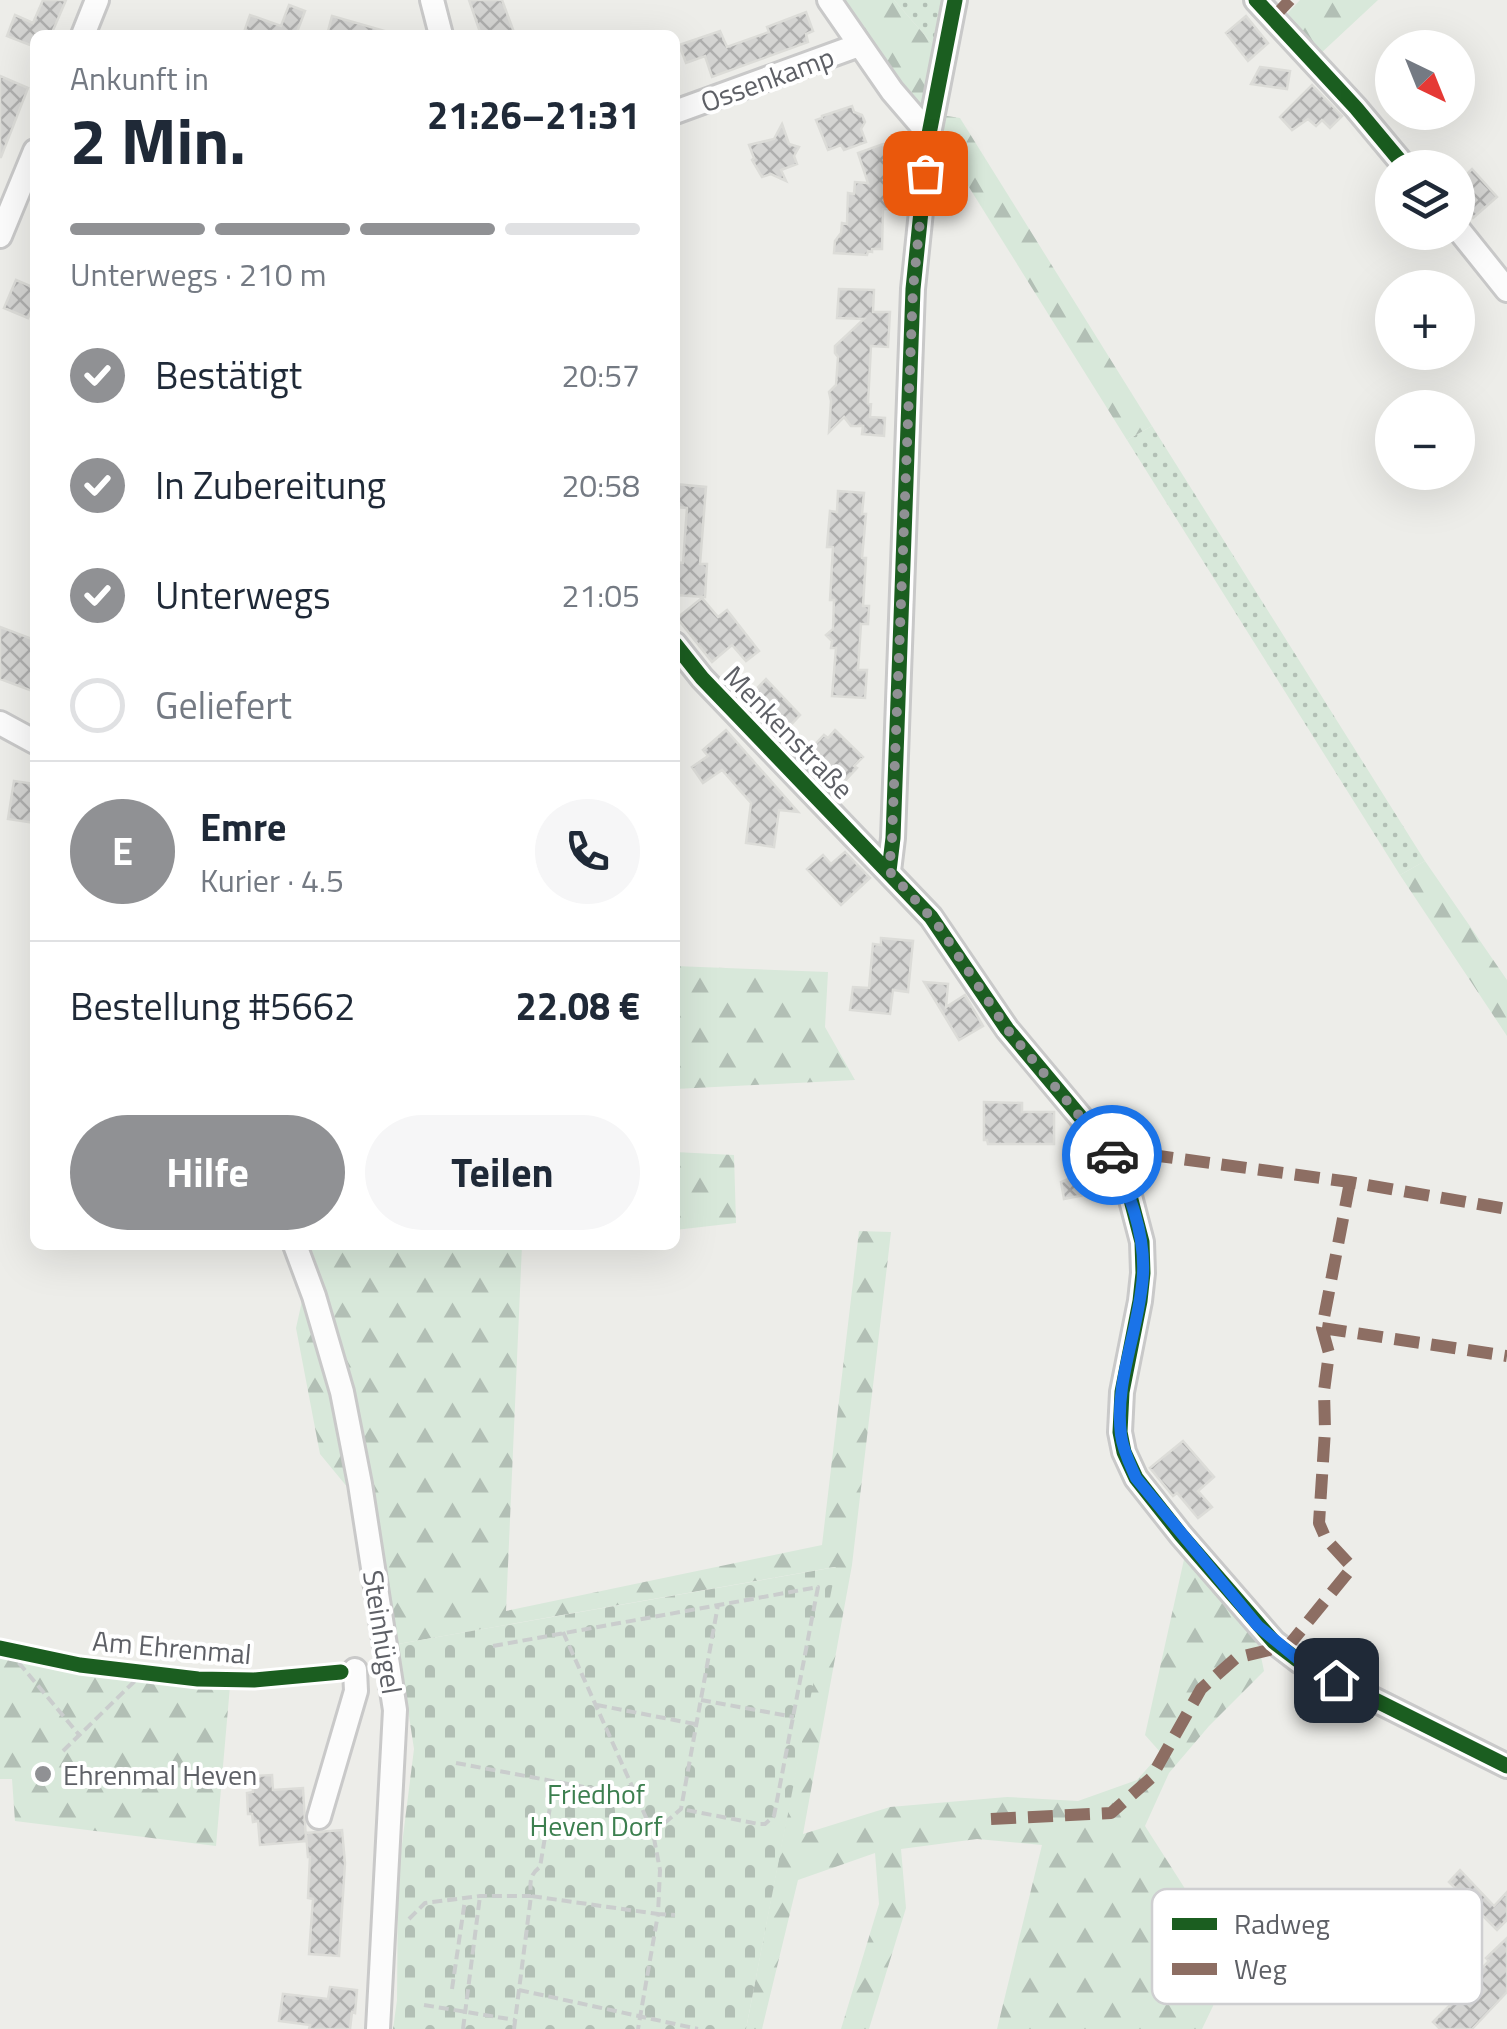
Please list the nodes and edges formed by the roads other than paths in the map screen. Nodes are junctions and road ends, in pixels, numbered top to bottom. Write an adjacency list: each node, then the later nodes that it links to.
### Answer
1 (97, 0): 6 (street)
2 (432, 0): 7 (street)
3 (829, 0): 8 (street, Ossenkamp)
4 (954, 0): 10 (street)
5 (1256, 0): 11 (street)
6 (85, 30)
7 (440, 30)
8 (859, 45): 9 (street, Ossenkamp); 10 (street, Ossenkamp)
9 (680, 110)
10 (928, 134): 19 (street)
11 (1391, 150)
12 (30, 163): 13 (street)
13 (0, 236)
14 (1475, 250): 15 (street)
15 (1506, 288)
16 (680, 650): 19 (street, Menkenstraße)
17 (0, 723): 18 (street)
18 (30, 739)
19 (889, 871): 22 (street, Menkenstraße)
20 (298, 1250): 21 (street, Steinhügel)
21 (388, 1665): 23 (street); 24 (street, Steinhügel)
22 (1507, 1766)
23 (319, 1817)
24 (378, 2029)

